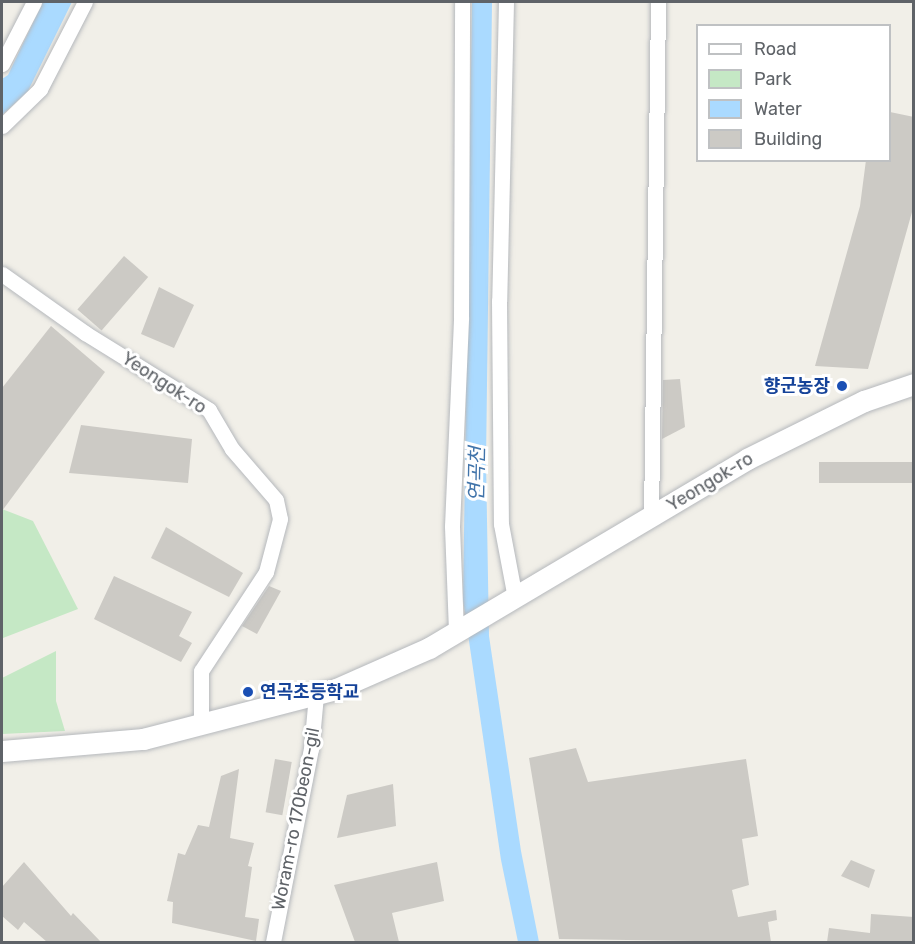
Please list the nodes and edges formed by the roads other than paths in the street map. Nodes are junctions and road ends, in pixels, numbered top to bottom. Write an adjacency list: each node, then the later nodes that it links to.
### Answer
1 (34, 2): 6 (street)
2 (85, 2): 7 (street)
3 (462, 2): 12 (street)
4 (506, 2): 11 (street)
5 (658, 2): 10 (street)
6 (2, 64)
7 (2, 126)
8 (2, 274): 14 (street, Yeongok-ro)
9 (914, 384): 10 (street, Yeongok-ro)
10 (651, 518): 11 (street, Yeongok-ro)
11 (515, 598): 12 (street, Yeongok-ro)
12 (456, 631): 13 (street)
13 (316, 695): 14 (street); 16 (street, Woram-ro 170beon-gil)
14 (201, 726): 15 (street)
15 (2, 751)
16 (273, 942)

